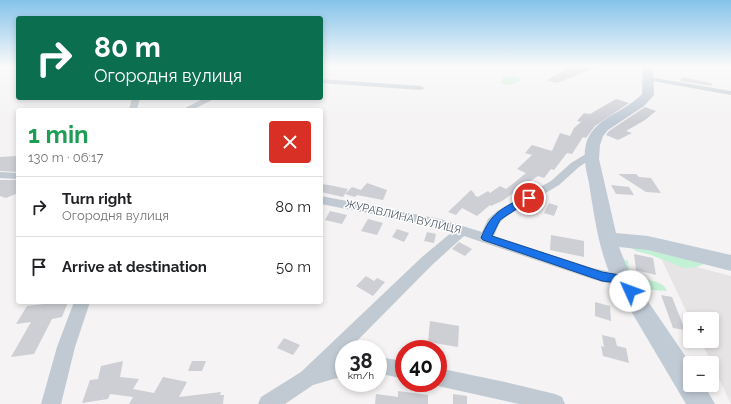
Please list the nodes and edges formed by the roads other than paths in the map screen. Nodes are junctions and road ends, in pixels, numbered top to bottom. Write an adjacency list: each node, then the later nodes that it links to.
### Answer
1 (394, 86): 4 (street)
2 (649, 86): 8 (street)
3 (703, 86): 5 (street)
4 (421, 88)
5 (731, 93)
6 (208, 100): 7 (street)
7 (190, 108)
8 (591, 154): 13 (street); 14 (street)
9 (0, 175): 10 (street)
10 (16, 176)
11 (323, 200): 12 (street, ЖУРАВЛИНА ВУЛИЦЯ)
12 (462, 230): 13 (street, ЖУРАВЛИНА ВУЛИЦЯ); 19 (street)
13 (486, 238): 16 (street, ЖУРАВЛИНА ВУЛИЦЯ)
14 (608, 239): 15 (street); 16 (street)
15 (731, 263)
16 (622, 279): 24 (street)
17 (81, 304): 21 (street)
18 (335, 370): 19 (street)
19 (308, 378): 22 (street)
20 (447, 379): 23 (street)
21 (51, 404)
22 (268, 404)
23 (555, 404)
24 (701, 404)

